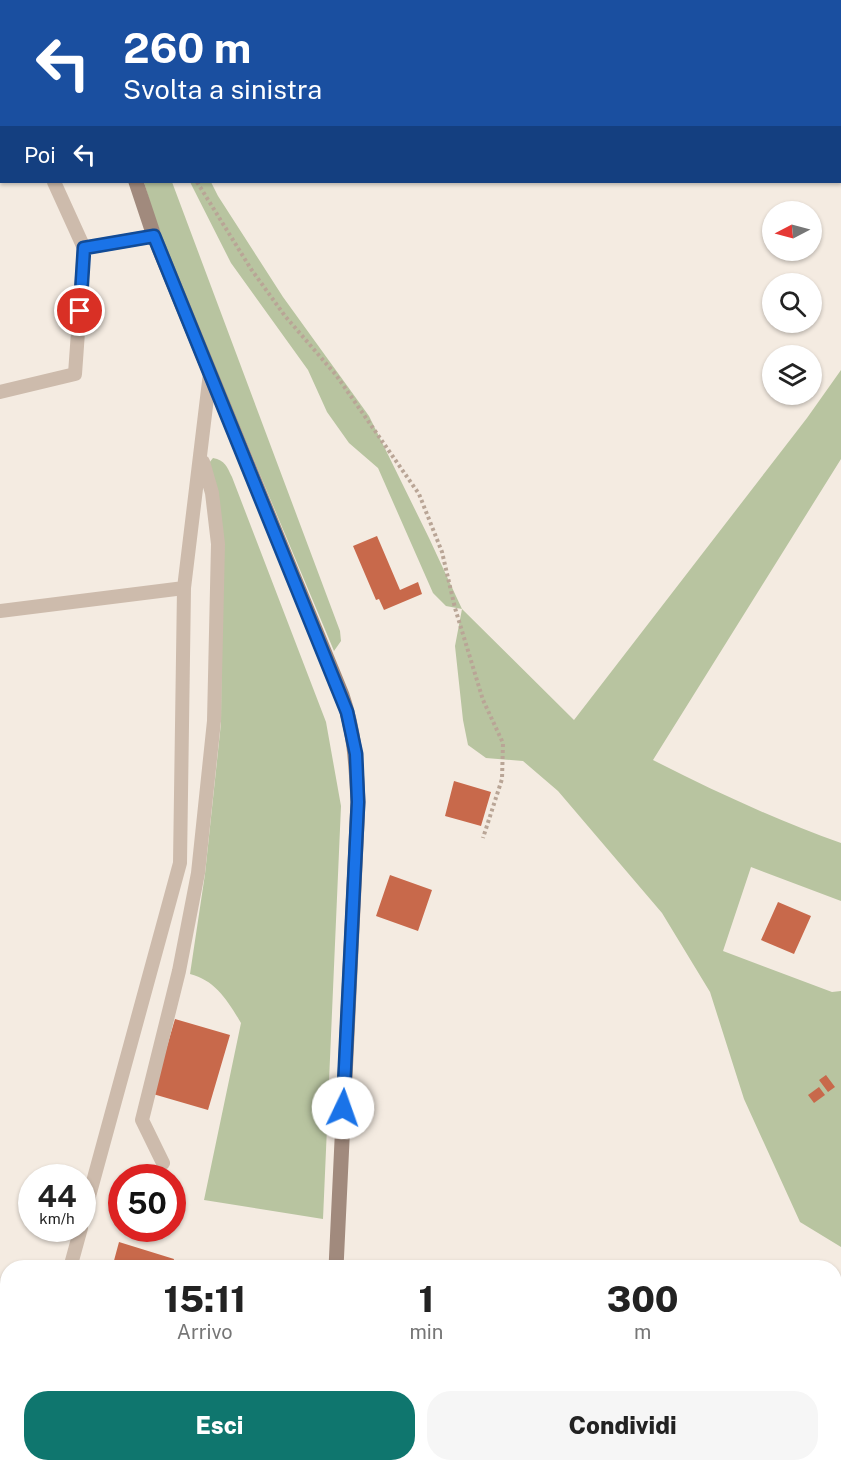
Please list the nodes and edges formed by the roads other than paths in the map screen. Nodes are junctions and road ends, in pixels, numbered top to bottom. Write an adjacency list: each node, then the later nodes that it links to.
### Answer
1 (54, 183): 4 (lane)
2 (136, 183): 3 (main road)
3 (154, 236): 4 (lane); 5 (main road)
4 (84, 248): 6 (lane)
5 (210, 374): 7 (lane); 14 (main road)
6 (0, 392)
7 (201, 457): 8 (lane); 10 (lane)
8 (184, 588): 9 (lane); 11 (lane)
9 (0, 611)
10 (164, 1164)
11 (96, 1171)
12 (77, 1242): 13 (lane)
13 (72, 1260)
14 (336, 1260)

